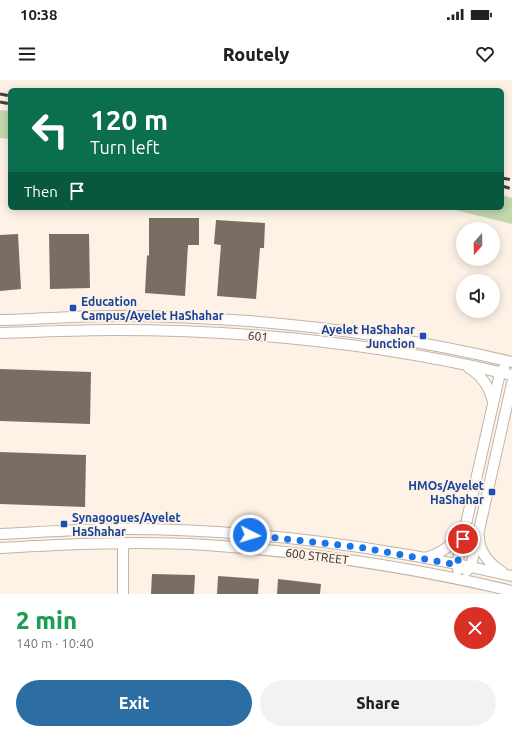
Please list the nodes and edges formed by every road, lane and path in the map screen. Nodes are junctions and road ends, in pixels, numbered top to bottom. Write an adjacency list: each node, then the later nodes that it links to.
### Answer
1 (0, 320): 3 (street, 601)
2 (0, 333): 4 (street, 601)
3 (510, 361): 5 (street); 6 (street)
4 (465, 365): 6 (street, 601); 9 (street)
5 (512, 370)
6 (500, 373): 7 (street, 601); 9 (street)
7 (512, 376)
8 (512, 382): 10 (street)
9 (493, 404): 11 (street)
10 (509, 406): 12 (street)
11 (466, 526): 16 (street); 17 (street)
12 (479, 530): 18 (street); 19 (street)
13 (0, 534): 16 (street, 600 STREET)
14 (123, 543): 15 (street, 600 STREET); 20 (street, 600 STREET); 22 (street)
15 (0, 548)
16 (423, 558): 17 (street, 600 STREET)
17 (457, 565): 18 (street, 600 STREET); 20 (street)
18 (469, 567): 19 (street, 600 STREET); 20 (street)
19 (510, 576)
20 (461, 579): 21 (street, 600 STREET)
21 (512, 591)
22 (123, 594)

